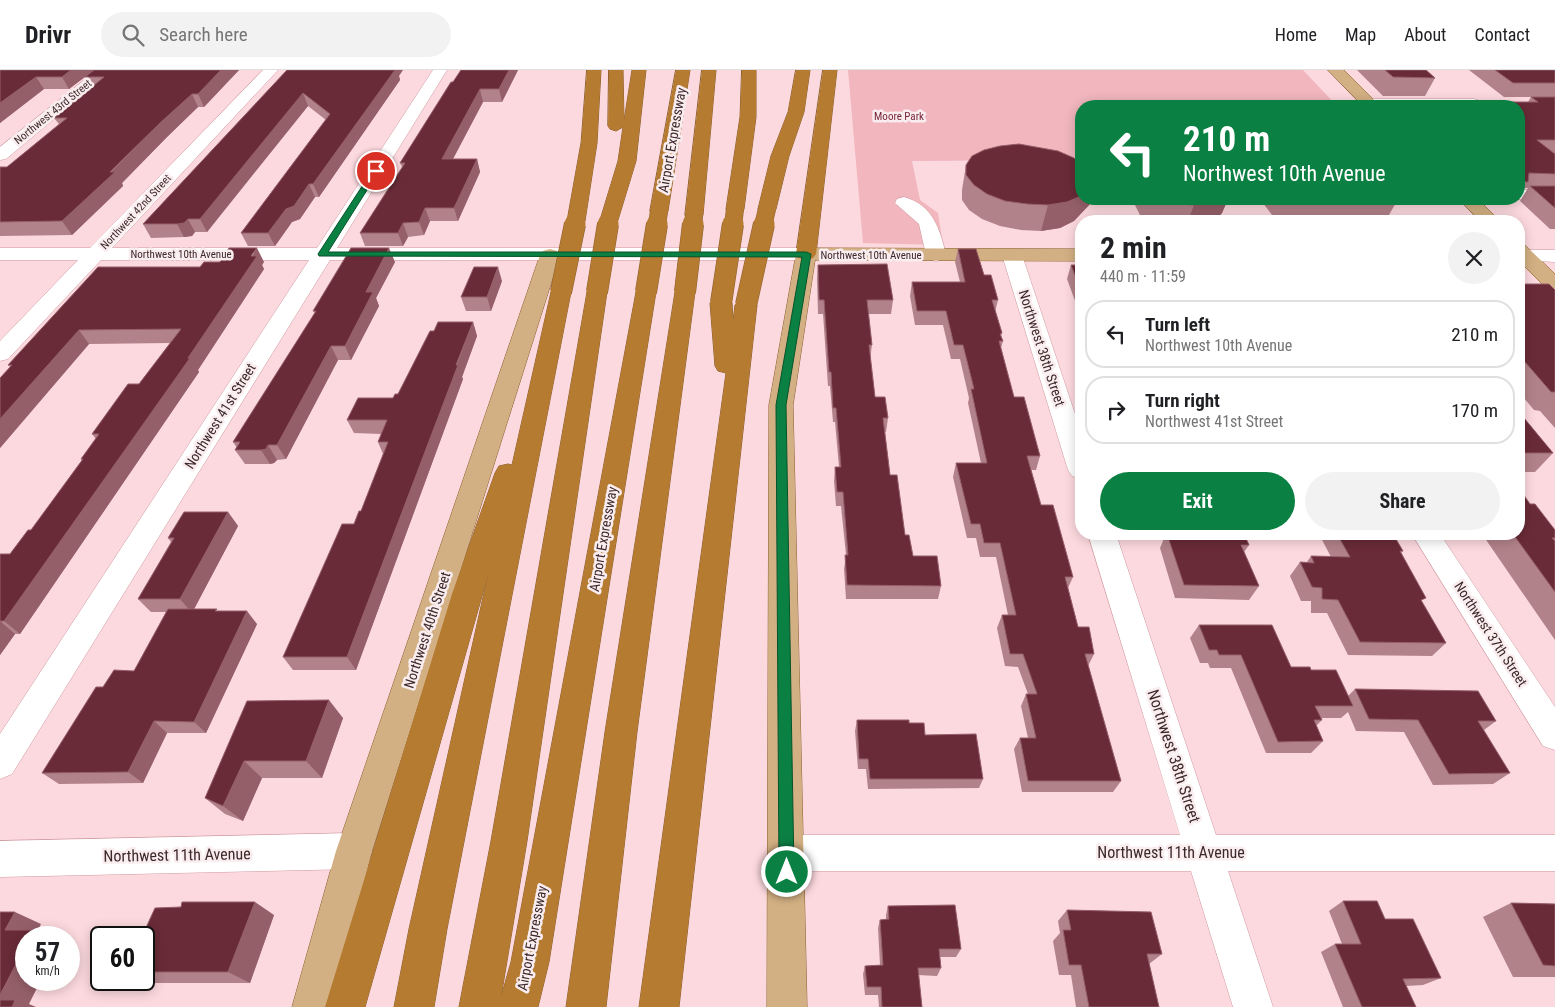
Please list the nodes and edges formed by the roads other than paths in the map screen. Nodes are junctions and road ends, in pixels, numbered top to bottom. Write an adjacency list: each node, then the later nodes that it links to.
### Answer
1 (106, 70): 15 (street, Northwest 43rd Street)
2 (271, 70): 24 (street, Northwest 42nd Street)
3 (440, 70): 25 (street, Northwest 41st Street)
4 (594, 70): 36 (highway, bridge)
5 (616, 70): 22 (highway)
6 (639, 70): 22 (highway)
7 (683, 70): 53 (highway, Airport Expressway, bridge)
8 (709, 70): 54 (highway, Airport Expressway, bridge)
9 (749, 70): 38 (highway, bridge)
10 (803, 70): 16 (highway)
11 (1335, 70): 14 (main road)
12 (829, 77): 27 (highway)
13 (784, 88): 16 (highway)
14 (1366, 100)
15 (0, 155)
16 (780, 156): 38 (highway, bridge)
17 (1525, 195): 18 (street)
18 (1555, 195)
19 (904, 203): 29 (street)
20 (1474, 205): 21 (main road)
21 (1485, 215)
22 (609, 220): 52 (highway, bridge)
23 (0, 254): 24 (street, Northwest 10th Avenue)
24 (96, 254): 25 (street, Northwest 10th Avenue); 37 (street, Northwest 42nd Street)
25 (322, 254): 26 (street, Northwest 10th Avenue); 43 (street, Northwest 41st Street)
26 (550, 254): 27 (street, Northwest 10th Avenue); 44 (main road, Northwest 40th Street)
27 (806, 254): 29 (main road, Northwest 10th Avenue); 46 (main road)
28 (1525, 254): 32 (street)
29 (936, 255): 30 (main road, Northwest 10th Avenue)
30 (1012, 255): 31 (main road, Northwest 10th Avenue); 39 (street, Northwest 38th Street)
31 (1075, 255)
32 (1555, 256)
33 (1525, 258): 34 (main road)
34 (1555, 287): 35 (street)
35 (1528, 288)
36 (549, 348): 50 (highway); 51 (highway)
37 (0, 354)
38 (731, 422): 55 (highway)
39 (1075, 451)
40 (1104, 540): 45 (street, Northwest 38th Street)
41 (1430, 540): 42 (street, Northwest 37th Street)
42 (1555, 735)
43 (0, 763)
44 (354, 852): 48 (street, Northwest 11th Avenue); 49 (main road, Northwest 40th Street)
45 (1204, 852): 46 (street, Northwest 11th Avenue); 47 (street, Northwest 11th Avenue); 57 (street, Northwest 38th Street)
46 (786, 853): 56 (main road)
47 (1555, 853)
48 (0, 859)
49 (312, 1007)
50 (345, 1007)
51 (414, 1007)
52 (479, 1007)
53 (518, 1007)
54 (586, 1007)
55 (659, 1007)
56 (787, 1007)
57 (1253, 1007)

